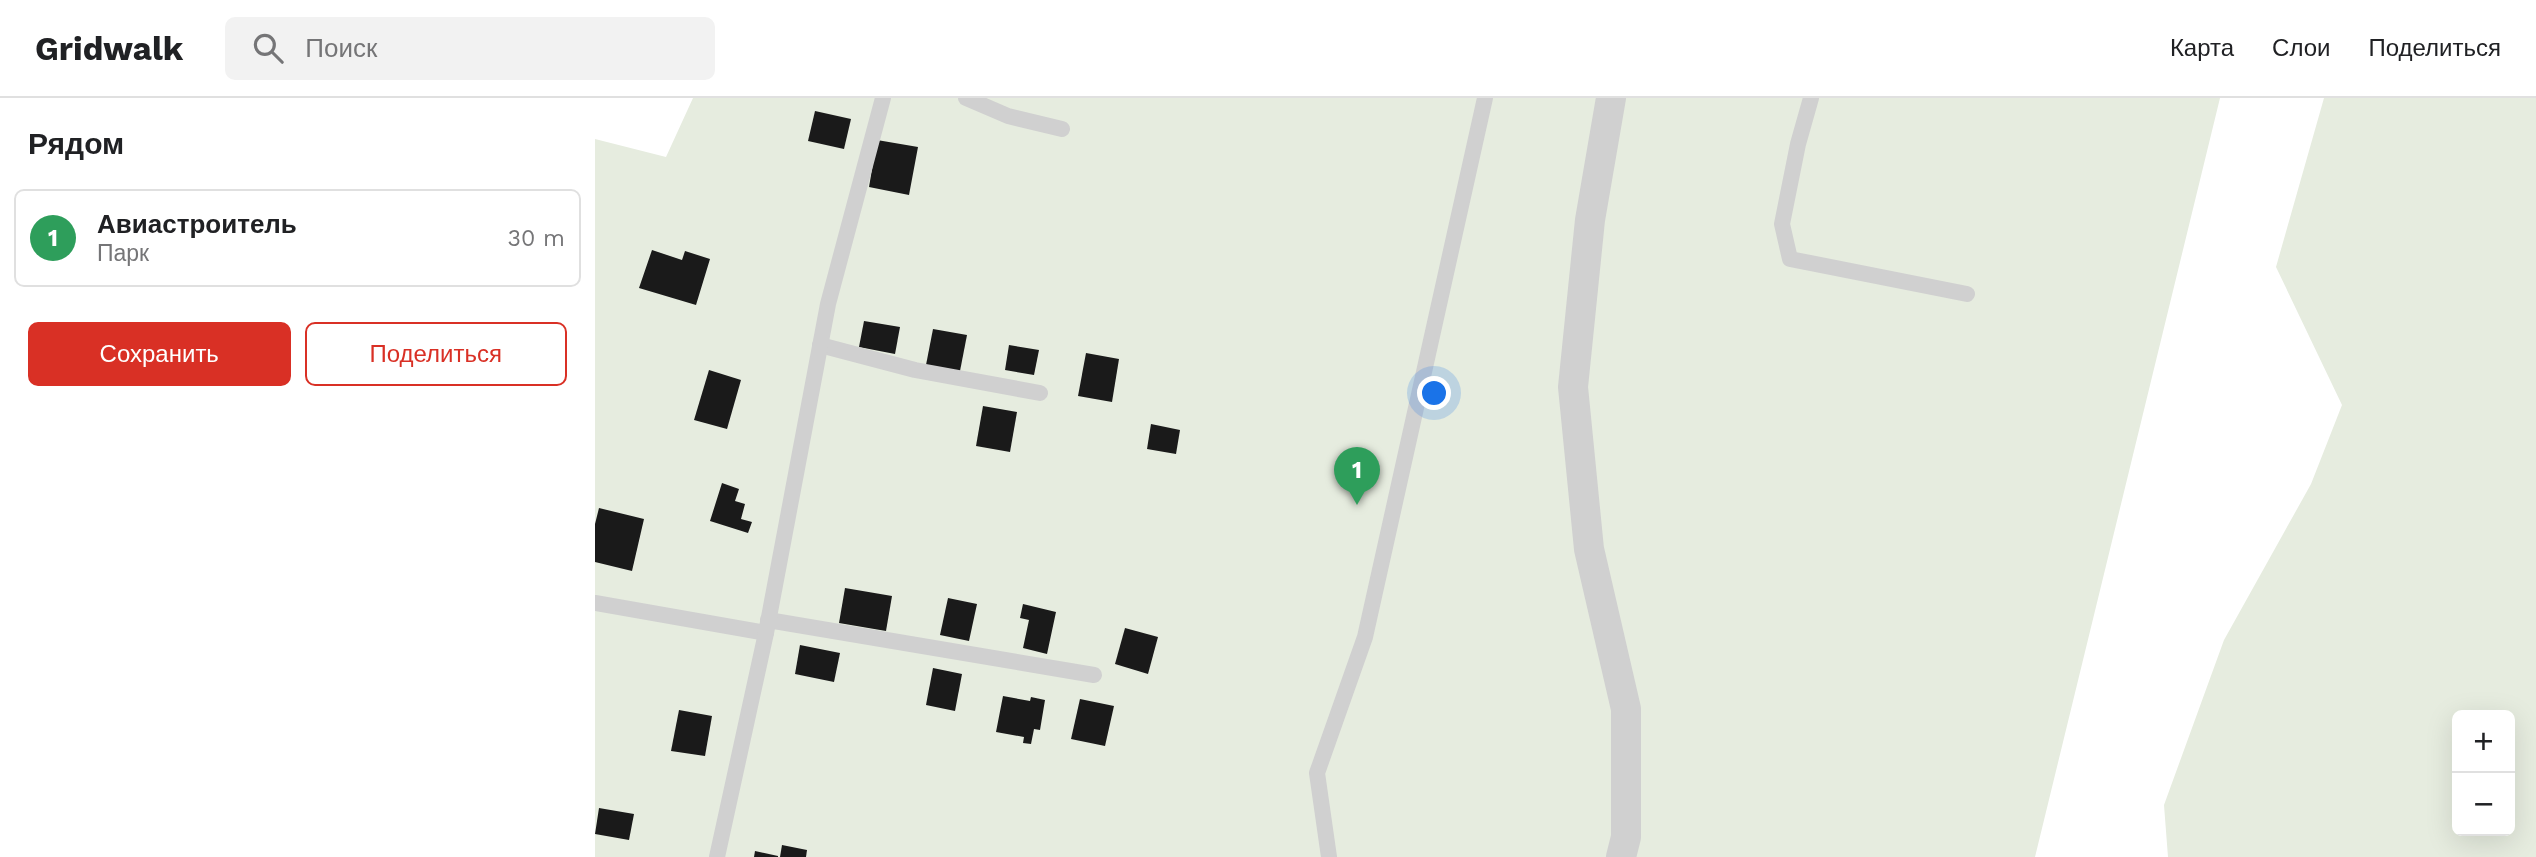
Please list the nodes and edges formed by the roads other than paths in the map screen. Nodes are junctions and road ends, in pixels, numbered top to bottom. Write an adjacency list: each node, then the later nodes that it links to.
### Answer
1 (883, 98): 8 (lane)
2 (966, 98): 6 (lane)
3 (1485, 98): 14 (lane)
4 (1611, 98): 15 (street)
5 (1811, 98): 7 (lane)
6 (1062, 129)
7 (1967, 294)
8 (820, 345): 9 (lane); 11 (lane)
9 (1040, 393)
10 (595, 603): 11 (lane)
11 (767, 627): 12 (lane); 13 (lane)
12 (1094, 675)
13 (717, 857)
14 (1329, 857)
15 (1621, 857)

